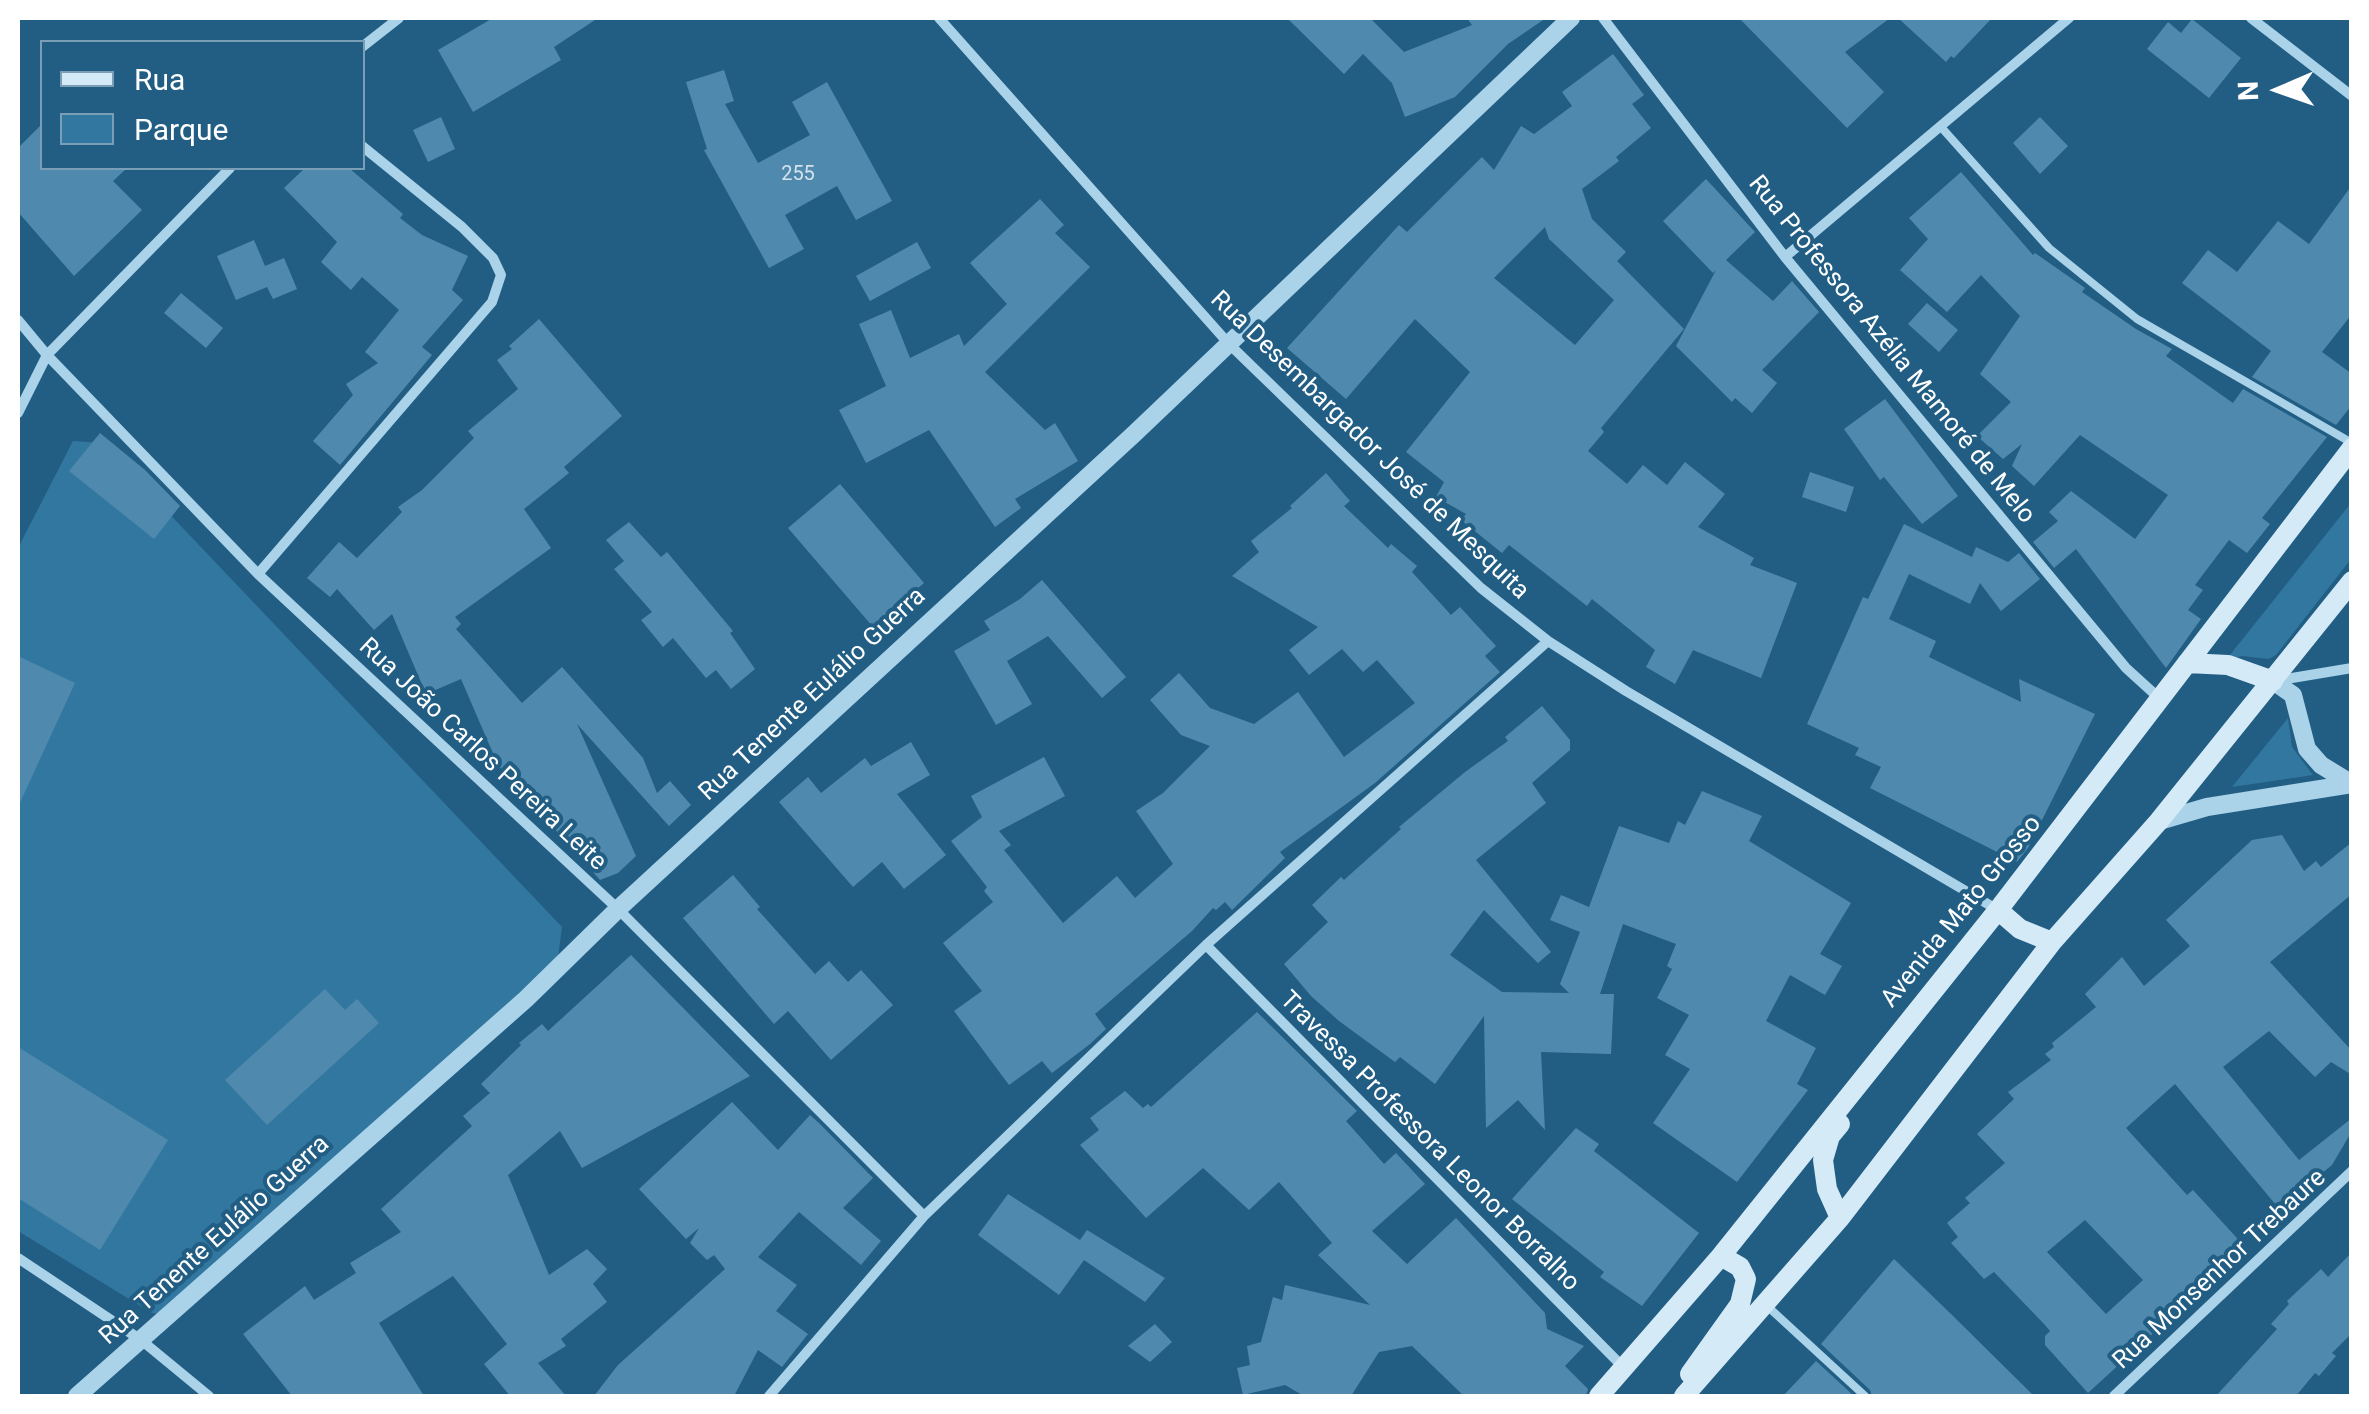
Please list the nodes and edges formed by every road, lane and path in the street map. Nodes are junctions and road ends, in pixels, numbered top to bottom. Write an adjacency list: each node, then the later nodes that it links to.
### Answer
1 (399, 18): 7 (street)
2 (939, 18): 14 (street, Rua Desembargador José de Mesquita)
3 (1571, 18): 14 (street, Rua Tenente Eulálio Guerra)
4 (1603, 18): 12 (street, Rua Professora Azélia Mamoré de Melo)
5 (2068, 18): 9 (street)
6 (2251, 18): 8 (street)
7 (365, 44)
8 (2352, 96)
9 (1941, 126): 12 (street); 17 (lane)
10 (365, 148): 18 (street)
11 (228, 170): 15 (street)
12 (1785, 257): 24 (street, Rua Professora Azélia Mamoré de Melo)
13 (18, 320): 15 (street, Rua João Carlos Pereira Leite)
14 (1229, 344): 20 (street, Rua Desembargador José de Mesquita); 27 (street, Rua Tenente Eulálio Guerra)
15 (47, 355): 16 (street); 18 (street, Rua João Carlos Pereira Leite)
16 (18, 413)
17 (2352, 446): 21 (main road, Avenida Mato Grosso)
18 (258, 574): 27 (street, Rua João Carlos Pereira Leite)
19 (2352, 581): 23 (main road)
20 (1548, 641): 28 (street, Rua Desembargador José de Mesquita); 30 (street)
21 (2186, 663): 23 (main road); 24 (main road, Avenida Mato Grosso)
22 (2352, 668): 23 (street)
23 (2273, 680): 25 (street); 26 (main road)
24 (2160, 699): 28 (main road, Avenida Mato Grosso)
25 (2352, 784): 26 (street)
26 (2159, 821): 29 (main road)
27 (618, 909): 33 (street, Rua João Carlos Pereira Leite); 38 (street, Rua Tenente Eulálio Guerra)
28 (1998, 910): 29 (main road); 31 (main road, Avenida Mato Grosso)
29 (2052, 942): 34 (main road)
30 (1206, 946): 33 (street); 39 (street, Travessa Professora Leonor Borralho)
31 (1918, 1007): 34 (main road); 35 (main road, Avenida Mato Grosso)
32 (2352, 1171): 47 (street, Rua Monsenhor Trebaure)
33 (924, 1216): 42 (street)
34 (1840, 1218): 37 (main road)
35 (1722, 1256): 39 (main road, Avenida Mato Grosso); 44 (main road)
36 (18, 1258): 38 (street)
37 (1766, 1305): 45 (main road); 46 (lane)
38 (141, 1340): 40 (street, Rua Tenente Eulálio Guerra); 41 (street)
39 (1624, 1366): 43 (main road, Avenida Mato Grosso)
40 (77, 1396)
41 (209, 1396)
42 (769, 1396)
43 (1599, 1396)
44 (1675, 1396)
45 (1684, 1396)
46 (1865, 1396)
47 (2114, 1396)

